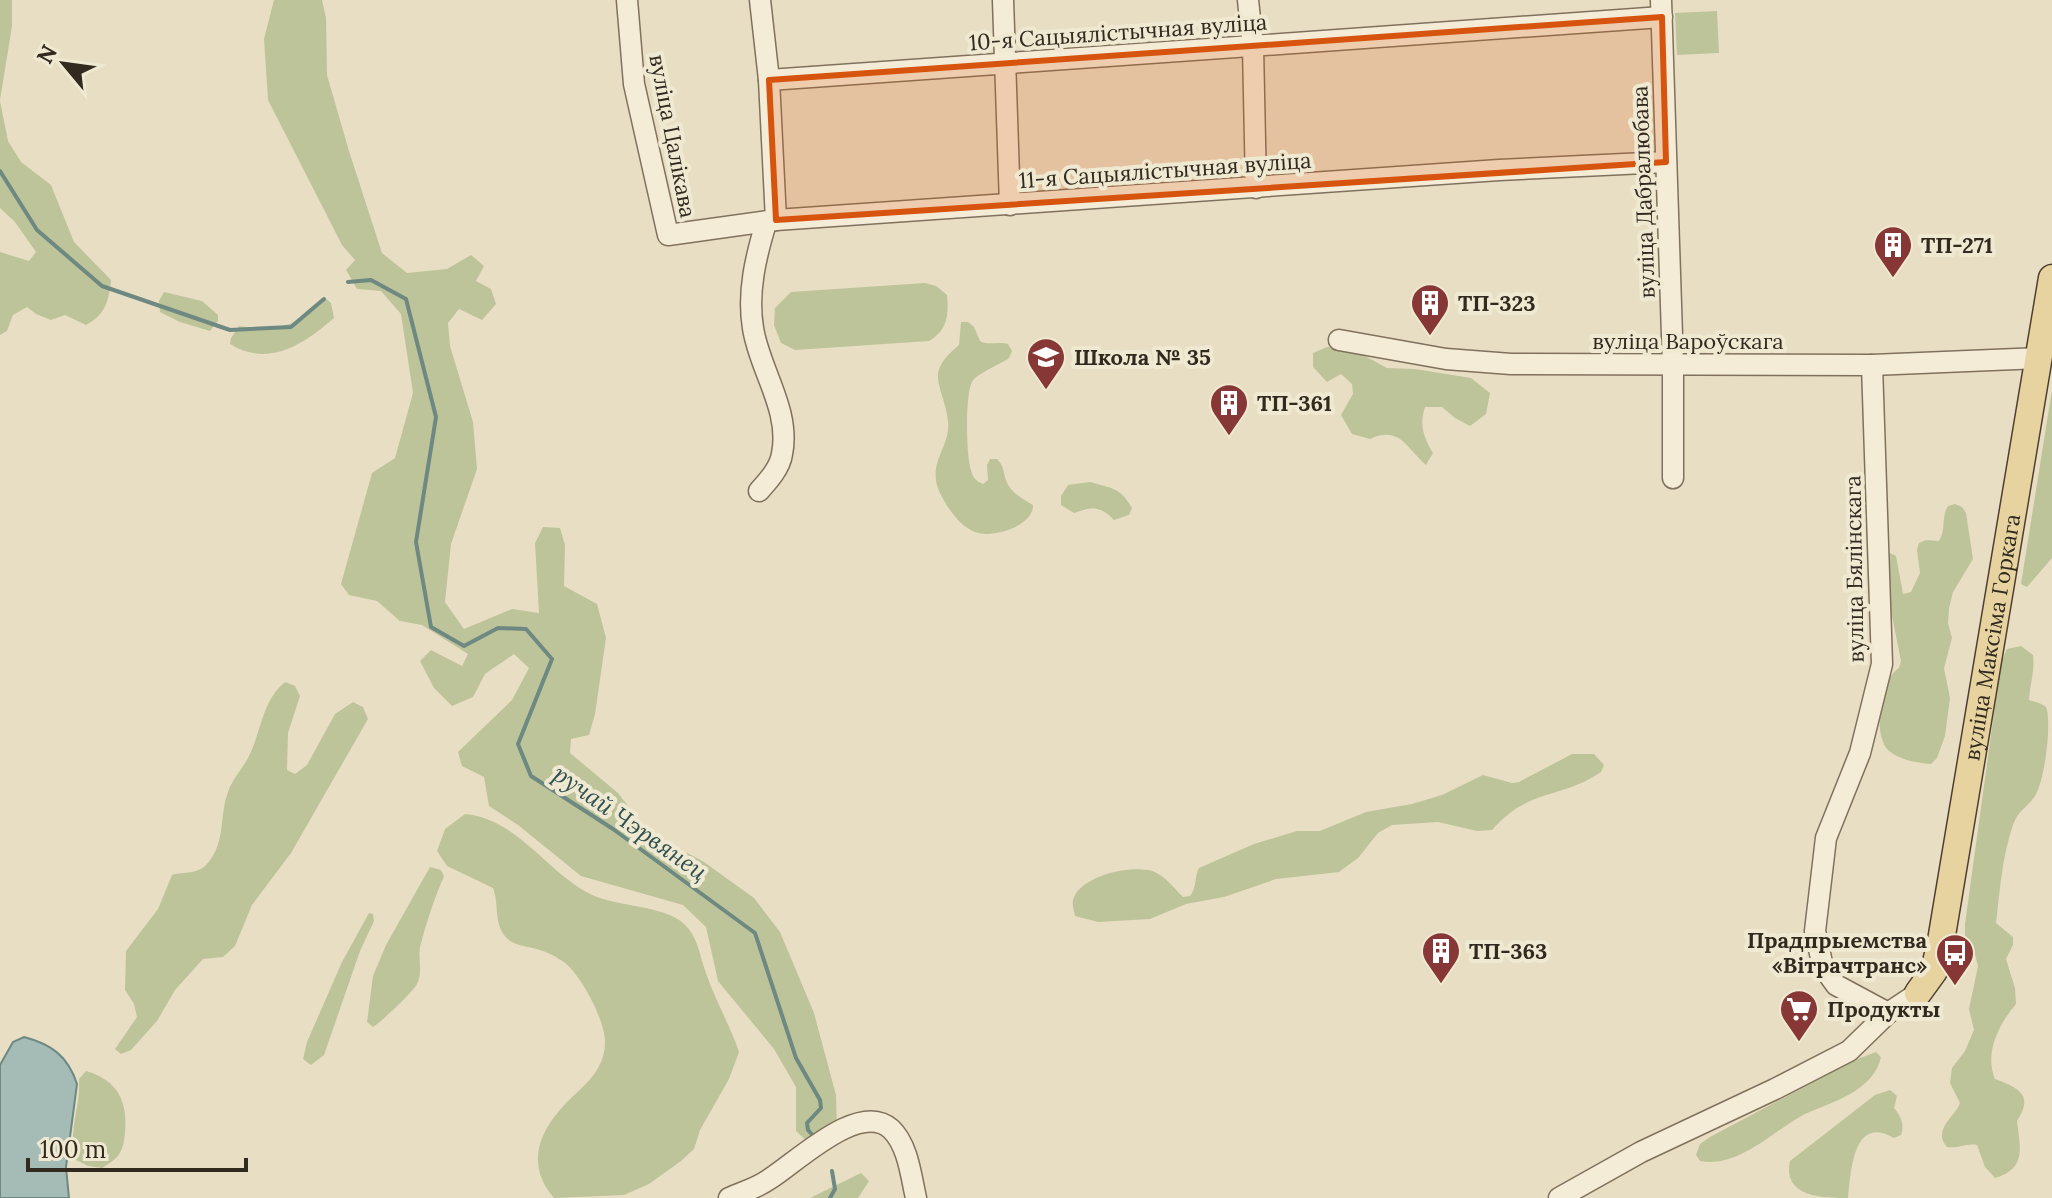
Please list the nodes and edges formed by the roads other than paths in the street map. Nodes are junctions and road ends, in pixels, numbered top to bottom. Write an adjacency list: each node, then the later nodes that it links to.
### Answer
1 (627, 0): 13 (street, вуліца Цалікава)
2 (760, 0): 8 (street)
3 (1003, 0): 7 (street)
4 (1248, 0): 6 (street)
5 (1662, 9): 6 (street, 10-я Сацыялістычная вуліца); 9 (street, вуліца Дабралюбава)
6 (1253, 47): 7 (street, 10-я Сацыялістычная вуліца); 10 (street)
7 (1005, 64): 8 (street, 10-я Сацыялістычная вуліца); 11 (street)
8 (769, 80): 12 (street)
9 (1666, 162): 10 (street, 11-я Сацыялістычная вуліца); 18 (street, вуліца Дабралюбава)
10 (1256, 188): 11 (street, 11-я Сацыялістычная вуліца)
11 (1010, 205): 12 (street, 11-я Сацыялістычная вуліца)
12 (771, 222): 13 (street, 11-я Сацыялістычная вуліца); 20 (street)
13 (668, 235)
14 (2052, 278): 16 (main road, вуліца Максіма Горкага)
15 (1339, 340): 18 (street, вуліца Вароўскага)
16 (2040, 358): 17 (street, вуліца Вароўскага); 21 (main road, вуліца Максіма Горкага)
17 (1872, 365): 18 (street, вуліца Вароўскага); 22 (street, вуліца Бялінскага)
18 (1673, 366): 19 (street, вуліца Дабралюбава)
19 (1673, 478)
20 (759, 491)
21 (1918, 993): 22 (street)
22 (1888, 1013): 25 (street)
23 (729, 1198): 24 (street)
24 (916, 1198)
25 (1559, 1198)

